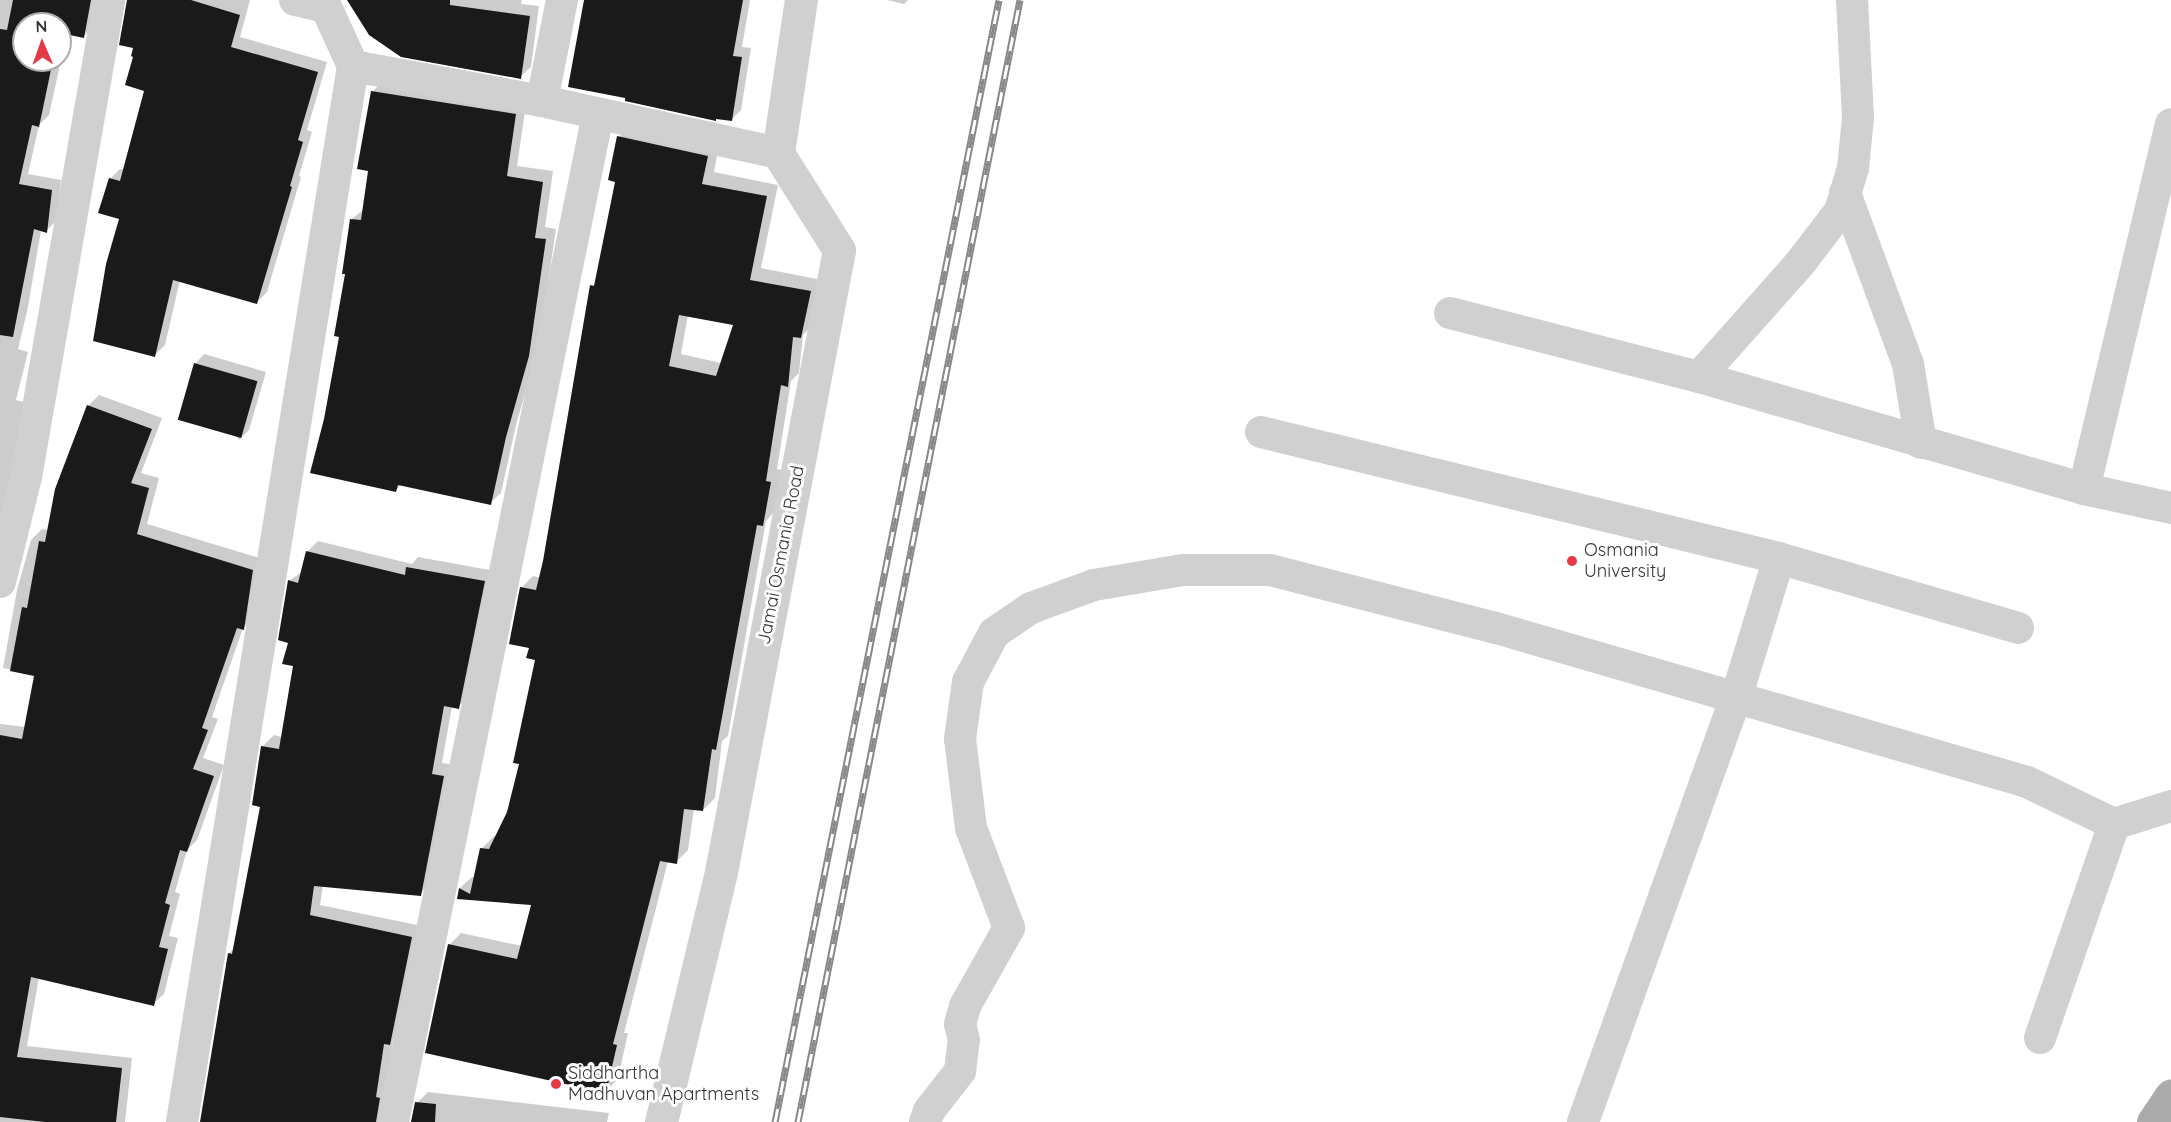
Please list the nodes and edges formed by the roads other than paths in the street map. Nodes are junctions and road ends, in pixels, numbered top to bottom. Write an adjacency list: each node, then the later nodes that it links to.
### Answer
1 (109, 0): 20 (street)
2 (295, 0): 6 (street)
3 (562, 0): 8 (street)
4 (801, 0): 11 (street)
5 (1852, 0): 12 (street)
6 (327, 4): 7 (street)
7 (352, 66): 8 (street); 27 (street)
8 (542, 101): 9 (street)
9 (598, 114): 11 (street); 28 (street)
10 (2171, 124): 17 (street)
11 (778, 153): 29 (street, Jamai Osmania Road)
12 (1845, 193): 14 (street); 16 (street)
13 (1450, 313): 14 (street)
14 (1699, 377): 16 (street)
15 (1261, 432): 19 (street)
16 (1921, 443): 17 (street)
17 (2084, 489): 18 (street)
18 (2171, 508)
19 (1779, 558): 21 (street); 22 (street)
20 (0, 582)
21 (2018, 628)
22 (1736, 698): 24 (street); 30 (street); 31 (street)
23 (2171, 806): 24 (street)
24 (2114, 824): 25 (street)
25 (2040, 1038)
26 (2171, 1095): 32 (main road)
27 (182, 1122)
28 (393, 1122)
29 (661, 1122)
30 (925, 1122)
31 (1583, 1122)
32 (2153, 1122)

